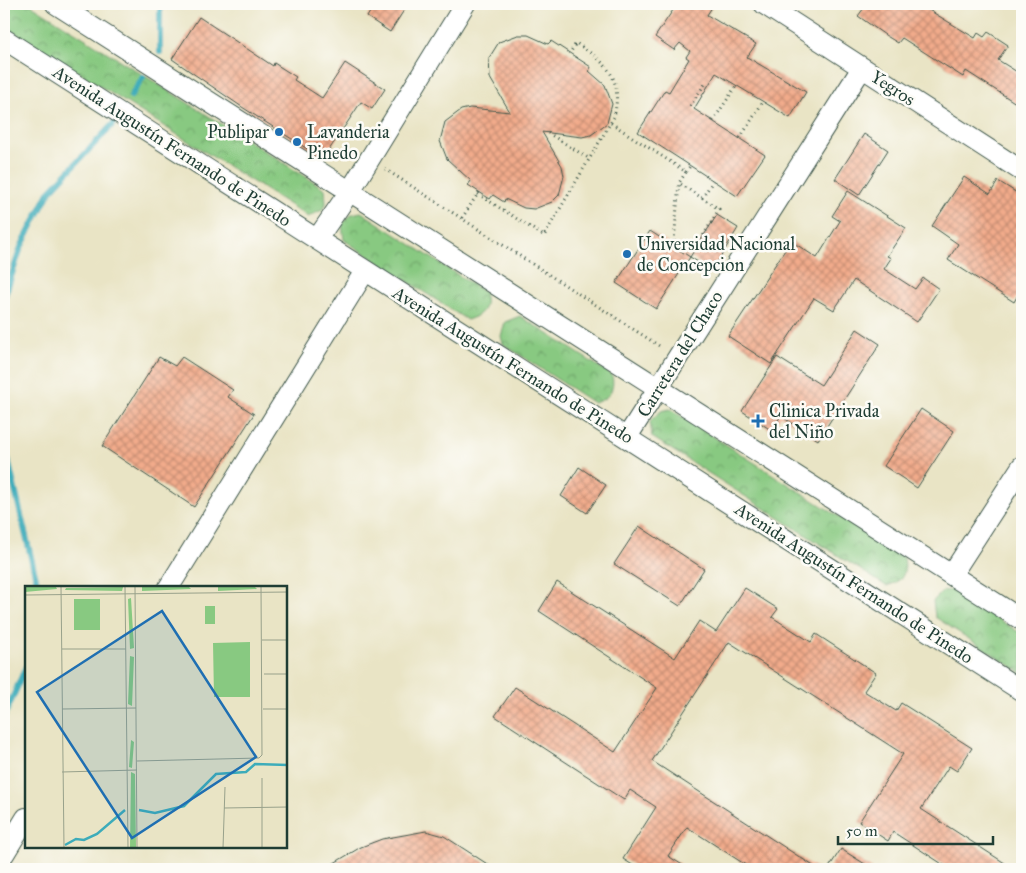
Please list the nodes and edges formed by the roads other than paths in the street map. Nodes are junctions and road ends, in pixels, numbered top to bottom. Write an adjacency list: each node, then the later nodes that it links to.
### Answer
1 (56, 4): 7 (street)
2 (465, 4): 7 (street)
3 (764, 4): 5 (street, Yegros)
4 (4, 39): 8 (street, Avenida Augustín Fernando de Pinedo)
5 (862, 68): 6 (street, Yegros); 10 (street, Carretera del Chaco)
6 (1022, 171)
7 (350, 191): 8 (street); 10 (street)
8 (317, 239): 9 (street, Avenida Augustín Fernando de Pinedo)
9 (365, 271): 11 (street, Avenida Augustín Fernando de Pinedo); 14 (street)
10 (659, 388): 11 (street, Carretera del Chaco); 13 (street)
11 (627, 438): 16 (street, Avenida Augustín Fernando de Pinedo)
12 (1022, 466): 13 (street)
13 (952, 574): 15 (street)
14 (171, 586)
15 (1022, 620)
16 (1022, 690)
17 (25, 820): 18 (street)
18 (4, 854)

